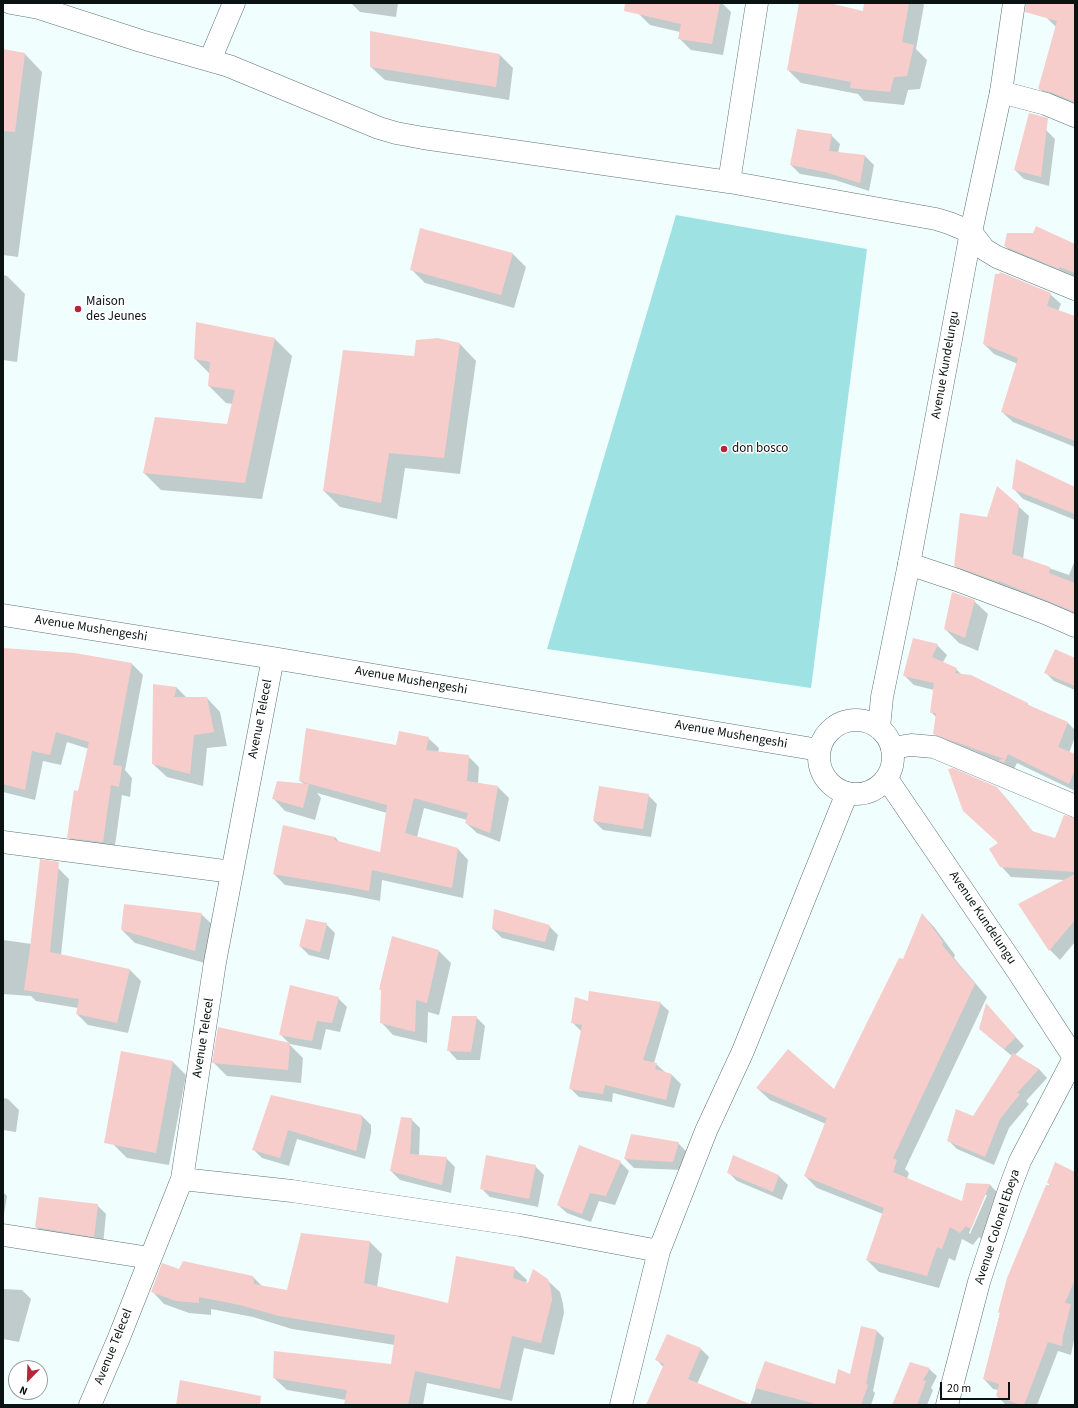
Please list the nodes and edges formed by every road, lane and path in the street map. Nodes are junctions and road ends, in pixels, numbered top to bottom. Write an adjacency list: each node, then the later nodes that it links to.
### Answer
1 (11, 3): 5 (street)
2 (234, 3): 5 (street)
3 (757, 3): 8 (street)
4 (1014, 3): 6 (street, Avenue Kundelungu)
5 (210, 60): 8 (street)
6 (1002, 92): 7 (street); 9 (street, Avenue Kundelungu)
7 (1075, 116)
8 (729, 182): 9 (street)
9 (971, 232): 10 (street); 11 (street, Avenue Kundelungu)
10 (1075, 289)
11 (909, 564): 13 (street); 15 (street, Avenue Kundelungu)
12 (3, 615): 14 (street, Avenue Mushengeshi)
13 (1075, 626)
14 (273, 658): 17 (street, Avenue Mushengeshi); 22 (street, Avenue Telecel)
15 (878, 728): 16 (street); 17 (street)
16 (892, 748): 18 (street); 20 (street)
17 (819, 750): 19 (street)
18 (887, 779): 19 (street); 23 (street, Avenue Kundelungu)
19 (847, 793): 26 (street)
20 (1075, 806)
21 (3, 842): 22 (street)
22 (232, 872): 24 (street, Avenue Telecel)
23 (1074, 1059): 30 (street, Avenue Colonel Ebeya)
24 (182, 1179): 26 (street); 27 (street, Avenue Telecel)
25 (3, 1235): 27 (street)
26 (659, 1251): 29 (street)
27 (150, 1258): 28 (street, Avenue Telecel)
28 (90, 1405)
29 (621, 1405)
30 (947, 1405)

